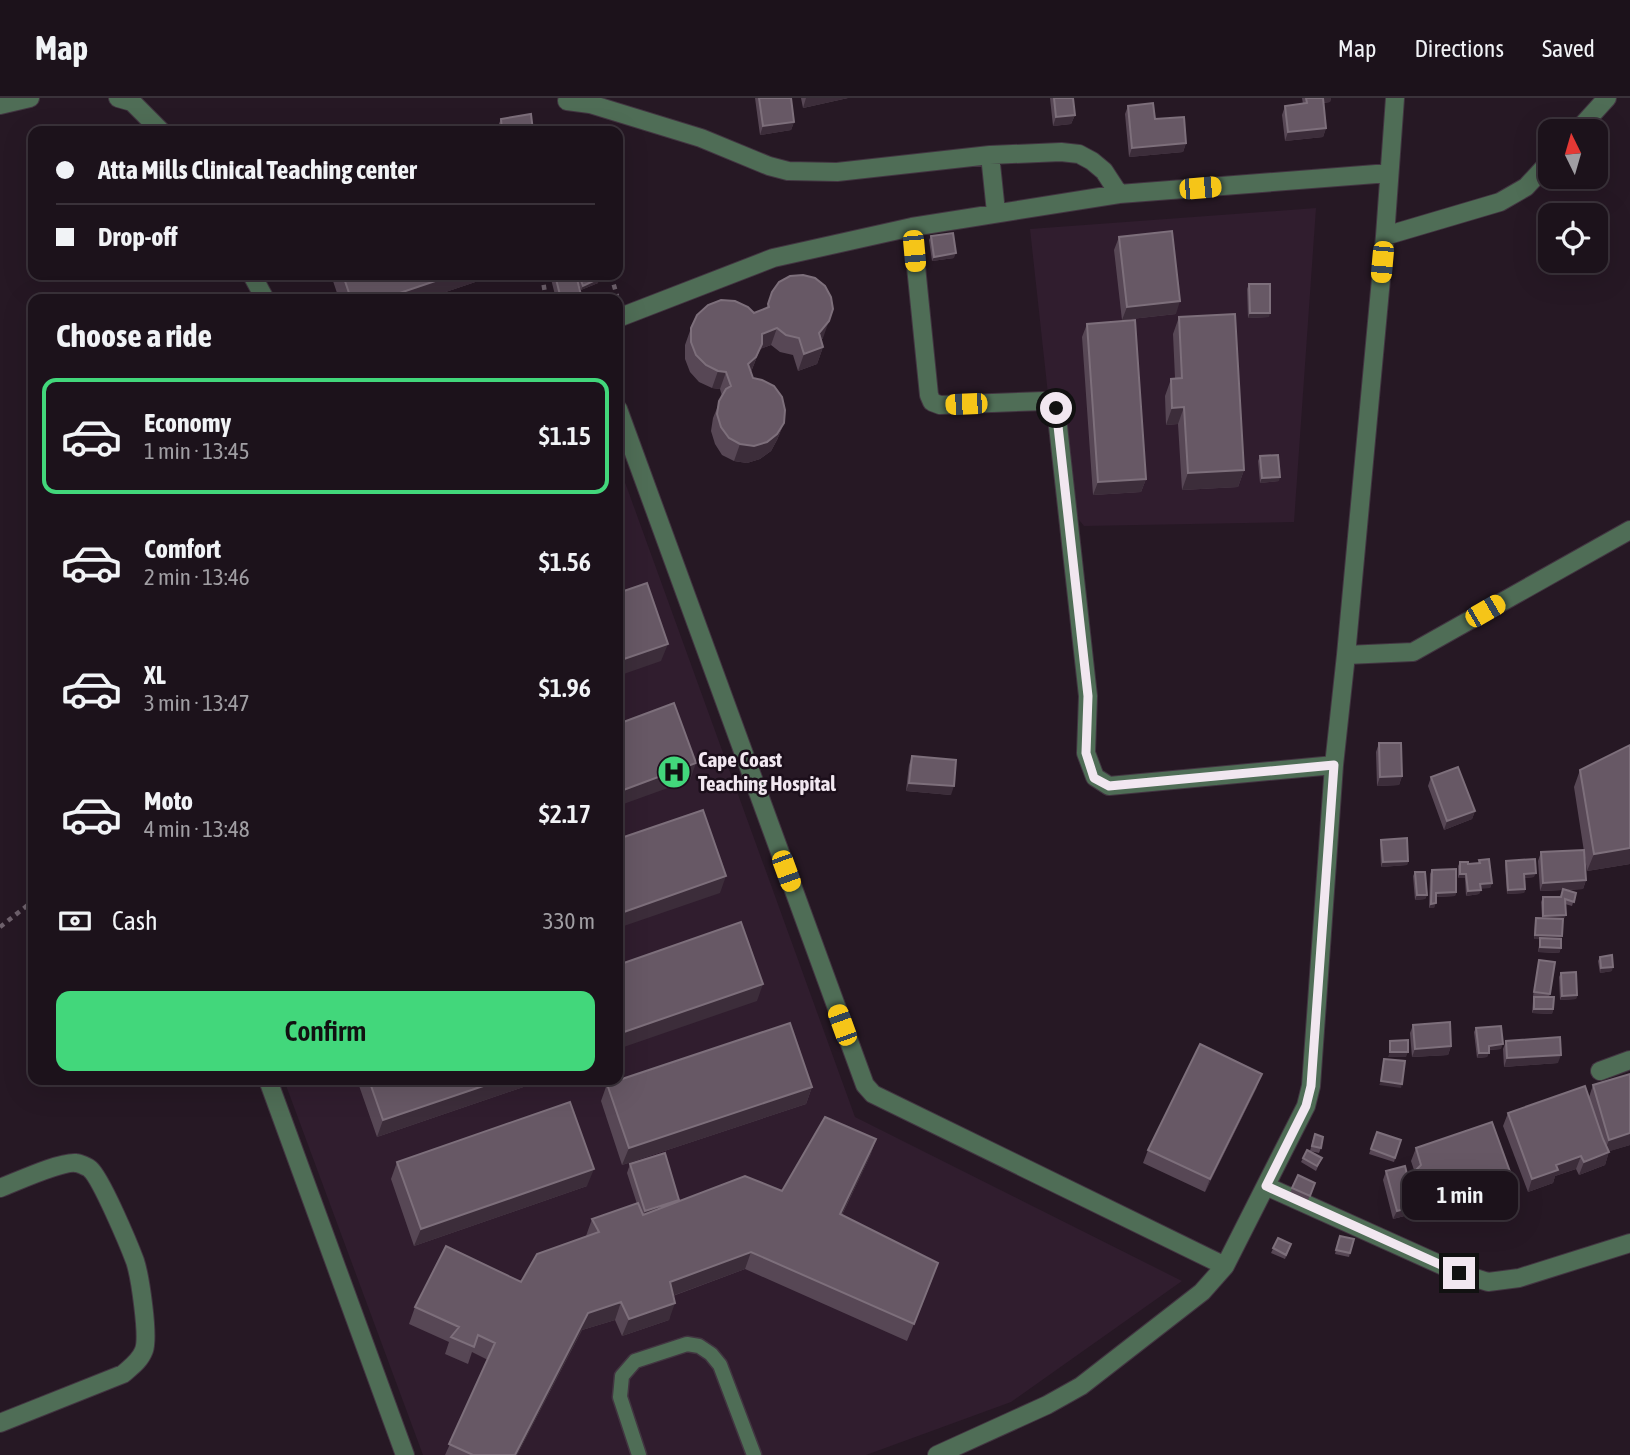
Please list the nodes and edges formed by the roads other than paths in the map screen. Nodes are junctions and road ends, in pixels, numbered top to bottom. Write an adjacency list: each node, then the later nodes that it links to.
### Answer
1 (30, 98): 6 (street)
2 (118, 98): 8 (street)
3 (1395, 98): 10 (street)
4 (1607, 98): 7 (street)
5 (567, 101): 9 (street)
6 (0, 105)
7 (1588, 119)
8 (156, 126)
9 (990, 155): 12 (street); 13 (street)
10 (1389, 173): 12 (street); 15 (street)
11 (1538, 174): 15 (street)
12 (1119, 194): 13 (street)
13 (996, 212): 14 (street)
14 (912, 227): 16 (street); 20 (street)
15 (1385, 236): 19 (street)
16 (623, 316)
17 (623, 423): 27 (street)
18 (1630, 530): 19 (street)
19 (1346, 655): 20 (street)
20 (1334, 765): 24 (street)
21 (1630, 1060): 22 (street)
22 (1600, 1071)
23 (270, 1085): 29 (street)
24 (1266, 1186): 26 (street); 27 (street)
25 (0, 1188): 28 (street)
26 (1630, 1243)
27 (1225, 1266): 32 (street)
28 (0, 1423)
29 (405, 1455)
30 (639, 1455): 31 (lane)
31 (754, 1455)
32 (937, 1455)

